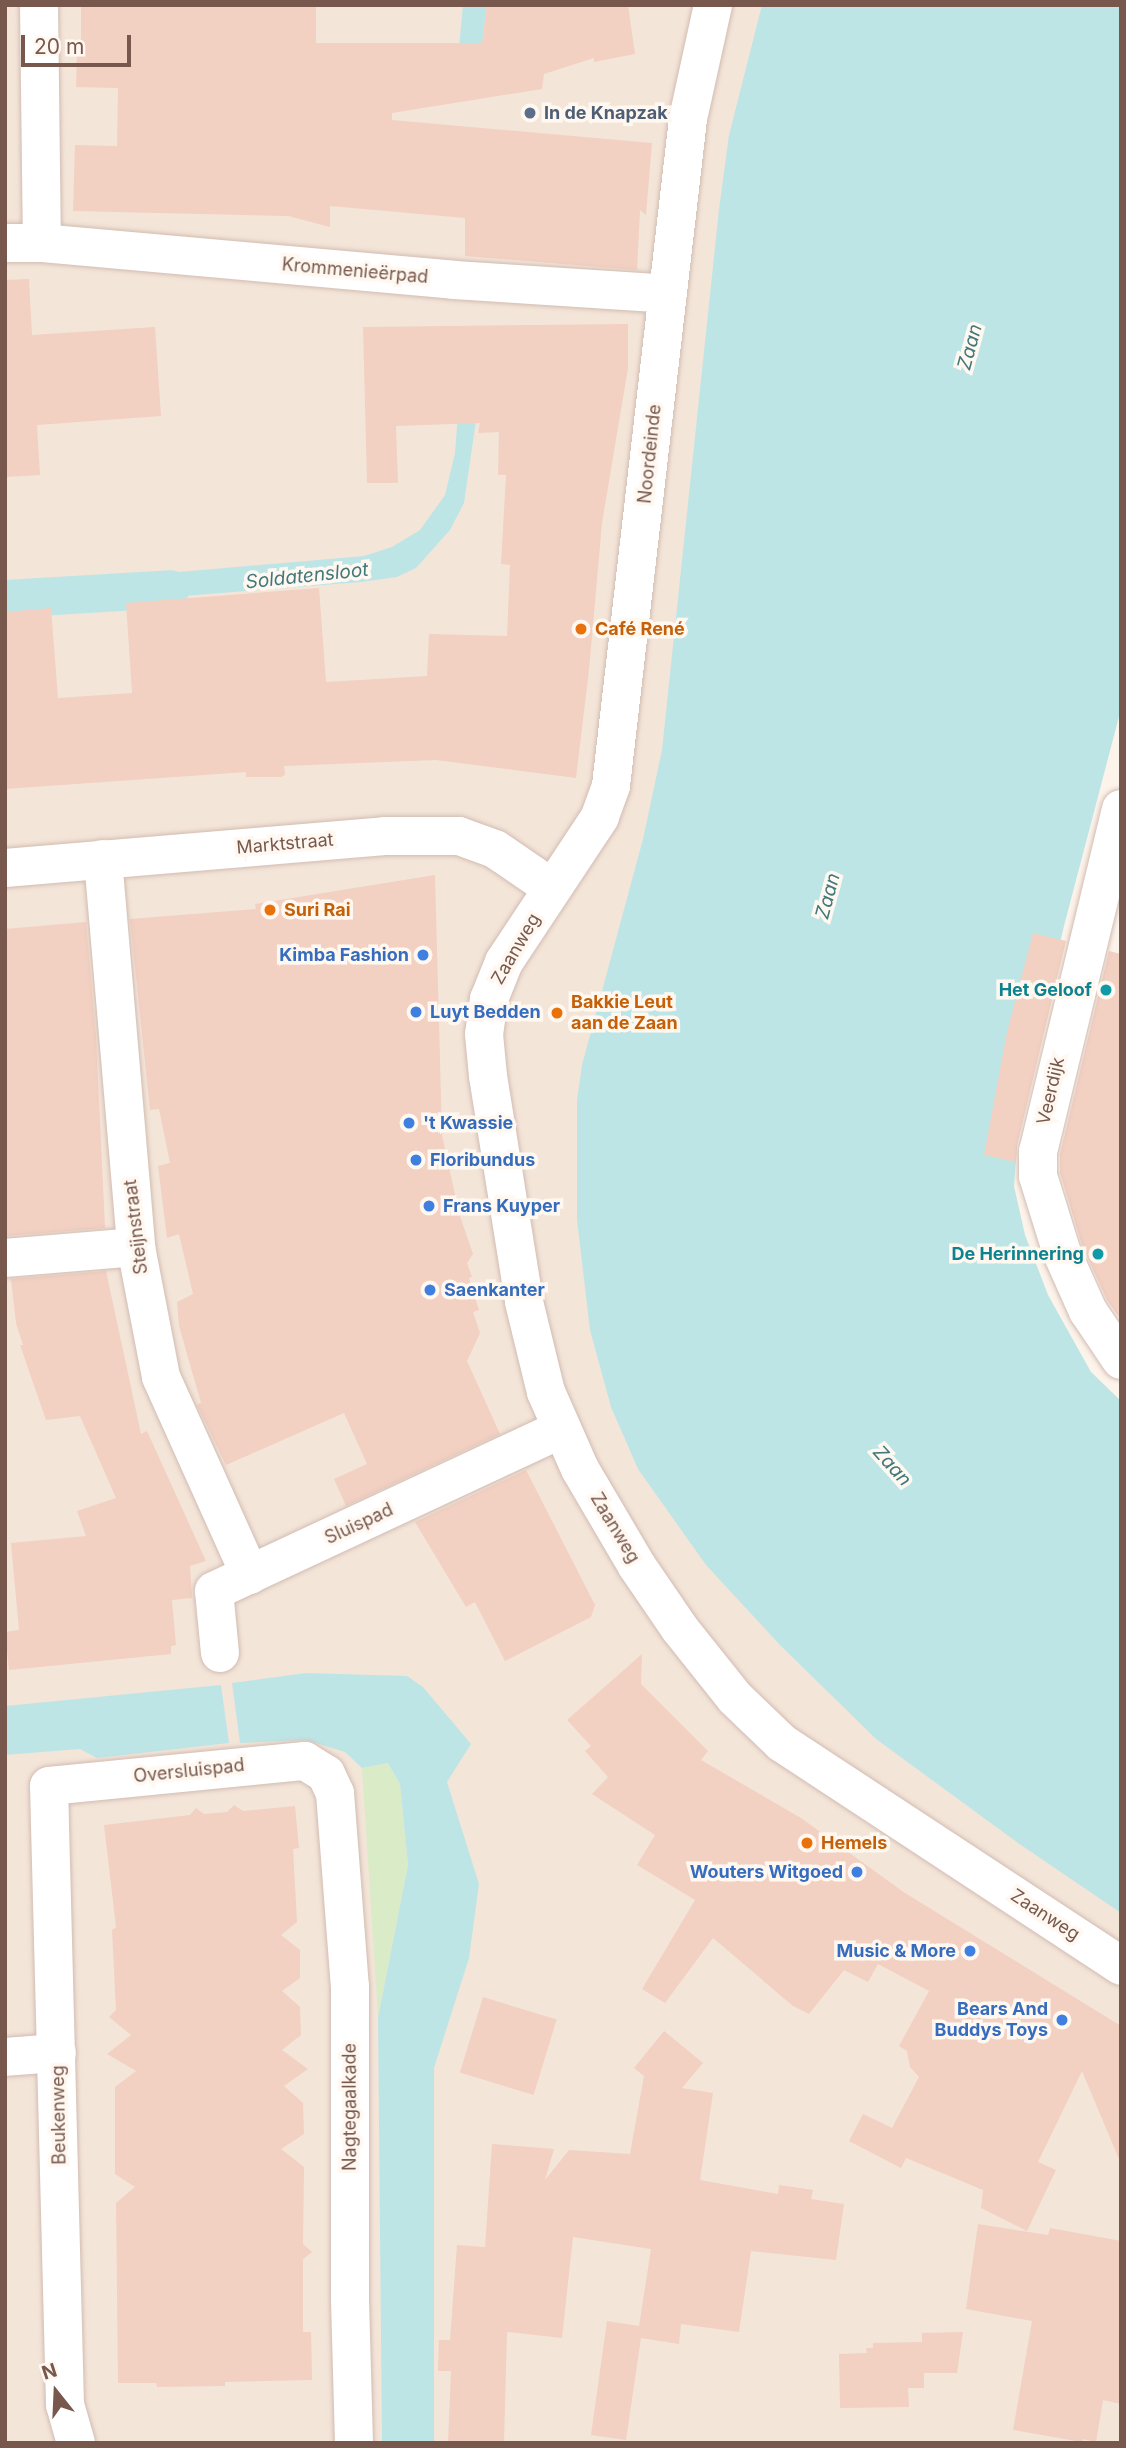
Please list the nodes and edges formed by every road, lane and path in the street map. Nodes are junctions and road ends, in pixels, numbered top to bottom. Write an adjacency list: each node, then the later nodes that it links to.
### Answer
1 (39, 5): 3 (street, Krommenieërpad)
2 (713, 5): 4 (street, Noordeinde)
3 (23, 243): 4 (street, Krommenieërpad)
4 (668, 294): 8 (street, Noordeinde)
5 (1121, 809): 11 (street, Veerdijk)
6 (103, 859): 7 (street, Marktstraat); 8 (street, Marktstraat); 9 (street, Steijnstraat)
7 (5, 868)
8 (552, 888): 12 (street, Zaanweg)
9 (136, 1247): 10 (street); 13 (street, Steijnstraat)
10 (5, 1258)
11 (1121, 1360)
12 (560, 1430): 13 (street, Sluispad); 17 (street, Zaanweg)
13 (250, 1575): 14 (street, Sluispad)
14 (219, 1653)
15 (326, 1774): 16 (street, Oversluispad); 21 (street, Nagtegaalkade)
16 (49, 1786): 18 (street, Beukenweg)
17 (1121, 1966)
18 (57, 2053): 19 (street); 20 (street, Beukenweg)
19 (5, 2057)
20 (76, 2443)
21 (354, 2443)

